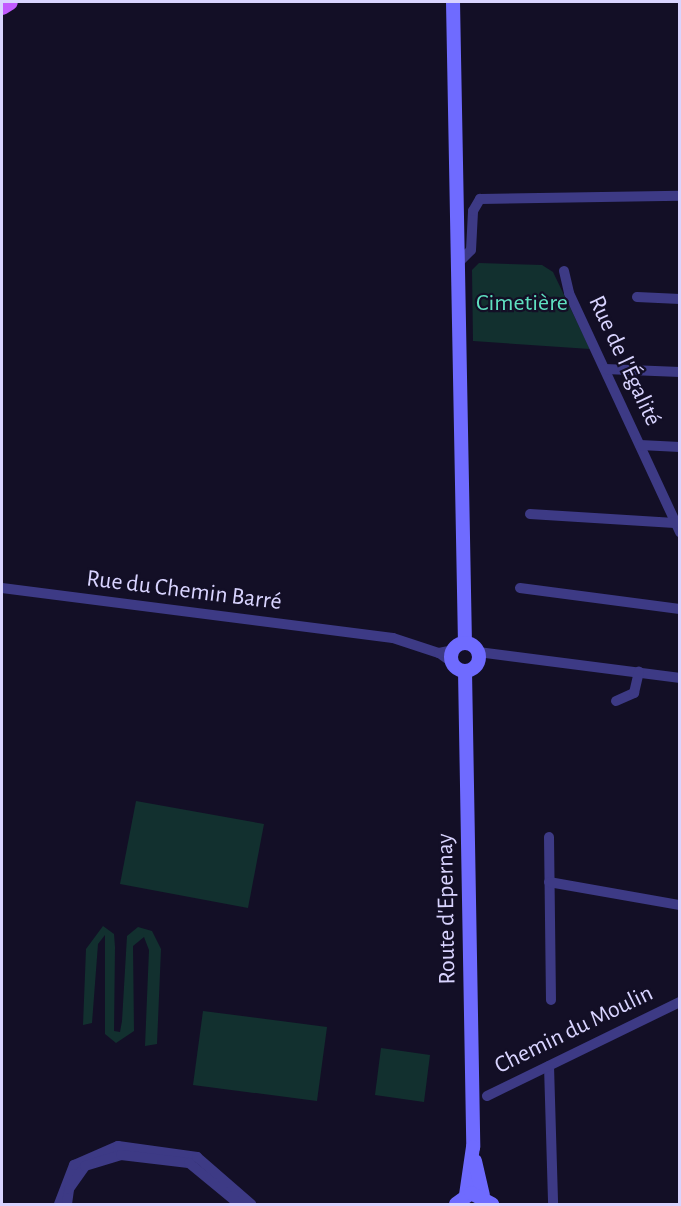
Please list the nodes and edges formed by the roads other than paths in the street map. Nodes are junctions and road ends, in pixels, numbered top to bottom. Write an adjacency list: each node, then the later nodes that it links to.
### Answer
1 (10, 2): 3 (main road)
2 (453, 2): 5 (main road, Route d'Epernay)
3 (2, 7)
4 (680, 196): 5 (street)
5 (458, 263): 19 (main road, Route d'Epernay)
6 (564, 272): 9 (street, Rue de l'Égalité)
7 (637, 297): 8 (street)
8 (680, 299)
9 (605, 369): 10 (street); 11 (street, Rue de l'Égalité)
10 (680, 372)
11 (640, 445): 12 (street); 14 (street, Rue de l'Égalité)
12 (680, 447)
13 (530, 514): 14 (street)
14 (677, 527)
15 (2, 588): 19 (street, Rue du Chemin Barré)
16 (520, 588): 17 (street)
17 (680, 609)
18 (478, 652): 19 (main road); 19 (main road); 20 (street)
19 (459, 657): 30 (main road, Route d'Epernay)
20 (639, 672): 21 (street); 22 (street)
21 (680, 678)
22 (616, 700)
23 (549, 837): 24 (street)
24 (549, 882): 25 (street); 26 (street)
25 (680, 905)
26 (551, 1000)
27 (680, 1002): 28 (street, Chemin du Moulin)
28 (549, 1066): 29 (street, Chemin du Moulin); 37 (street)
29 (487, 1096)
30 (473, 1147): 31 (main road, Route d'Epernay); 32 (main road, Route d'Epernay)
31 (461, 1200): 32 (main road)
32 (491, 1202)
33 (59, 1204): 36 (street)
34 (67, 1204): 35 (street)
35 (239, 1204)
36 (251, 1204)
37 (554, 1204)

